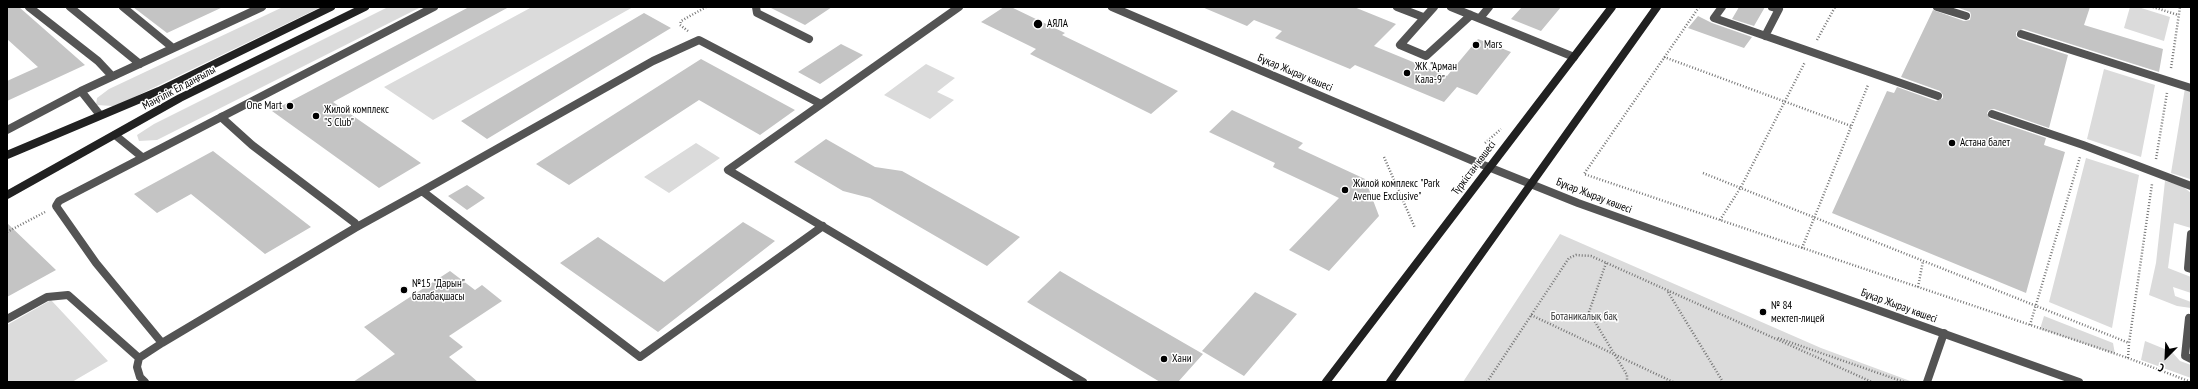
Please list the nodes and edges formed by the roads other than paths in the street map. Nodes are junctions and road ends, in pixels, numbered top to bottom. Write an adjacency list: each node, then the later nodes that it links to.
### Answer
1 (29, 7): 30 (street)
2 (70, 7): 29 (street)
3 (122, 7): 27 (street)
4 (262, 7): 27 (street)
5 (331, 7): 36 (main road, Мәңгілік Ел даңғылы)
6 (364, 7): 39 (main road, Мәңгілік Ел даңғылы)
7 (434, 7): 37 (street)
8 (756, 7): 26 (street)
9 (959, 7): 34 (street)
10 (1397, 7): 22 (street)
11 (1434, 7): 22 (street)
12 (1451, 7): 20 (street)
13 (1489, 7): 23 (street)
14 (1612, 7): 28 (main road, Түркістан көшесі)
15 (1657, 7): 43 (main road)
16 (1722, 7): 25 (street)
17 (1937, 7): 21 (street)
18 (1116, 8): 42 (street, Бұқар Жырау көшесі)
19 (1777, 8): 25 (street)
20 (1472, 15): 22 (street); 23 (street)
21 (1966, 16)
22 (1423, 17)
23 (1480, 18): 28 (street)
24 (2021, 34): 31 (street)
25 (1765, 36): 33 (street)
26 (809, 39)
27 (173, 48): 29 (street)
28 (1574, 57): 42 (main road, Түркістан көшесі)
29 (140, 64): 30 (street)
30 (112, 76): 32 (street)
31 (2191, 88)
32 (82, 91): 36 (street); 38 (street)
33 (1938, 96)
34 (821, 104): 45 (street); 47 (street)
35 (1992, 114): 44 (street)
36 (100, 115): 40 (main road, Мәңгілік Ел даңғылы)
37 (221, 117): 41 (street); 48 (street)
38 (7, 130)
39 (115, 135): 41 (street); 46 (main road, Мәңгілік Ел даңғылы)
40 (7, 155)
41 (142, 157): 54 (street)
42 (1489, 168): 43 (street, Бұқар Жырау көшесі); 59 (main road, Түркістан көшесі)
43 (1532, 184): 53 (street, Бұқар Жырау көшесі); 60 (main road)
44 (2191, 186)
45 (422, 191): 47 (street); 48 (street)
46 (7, 195)
47 (823, 226): 58 (street)
48 (355, 228): 54 (street)
49 (2191, 234): 50 (street)
50 (2191, 269)
51 (7, 319): 55 (street)
52 (2191, 319): 56 (street)
53 (1944, 333): 61 (street); 62 (street, Бұқар Жырау көшесі)
54 (162, 344): 55 (street)
55 (140, 358): 57 (street)
56 (2191, 358)
57 (145, 382)
58 (1083, 382)
59 (1326, 382)
60 (1390, 382)
61 (1926, 382)
62 (2079, 382)

